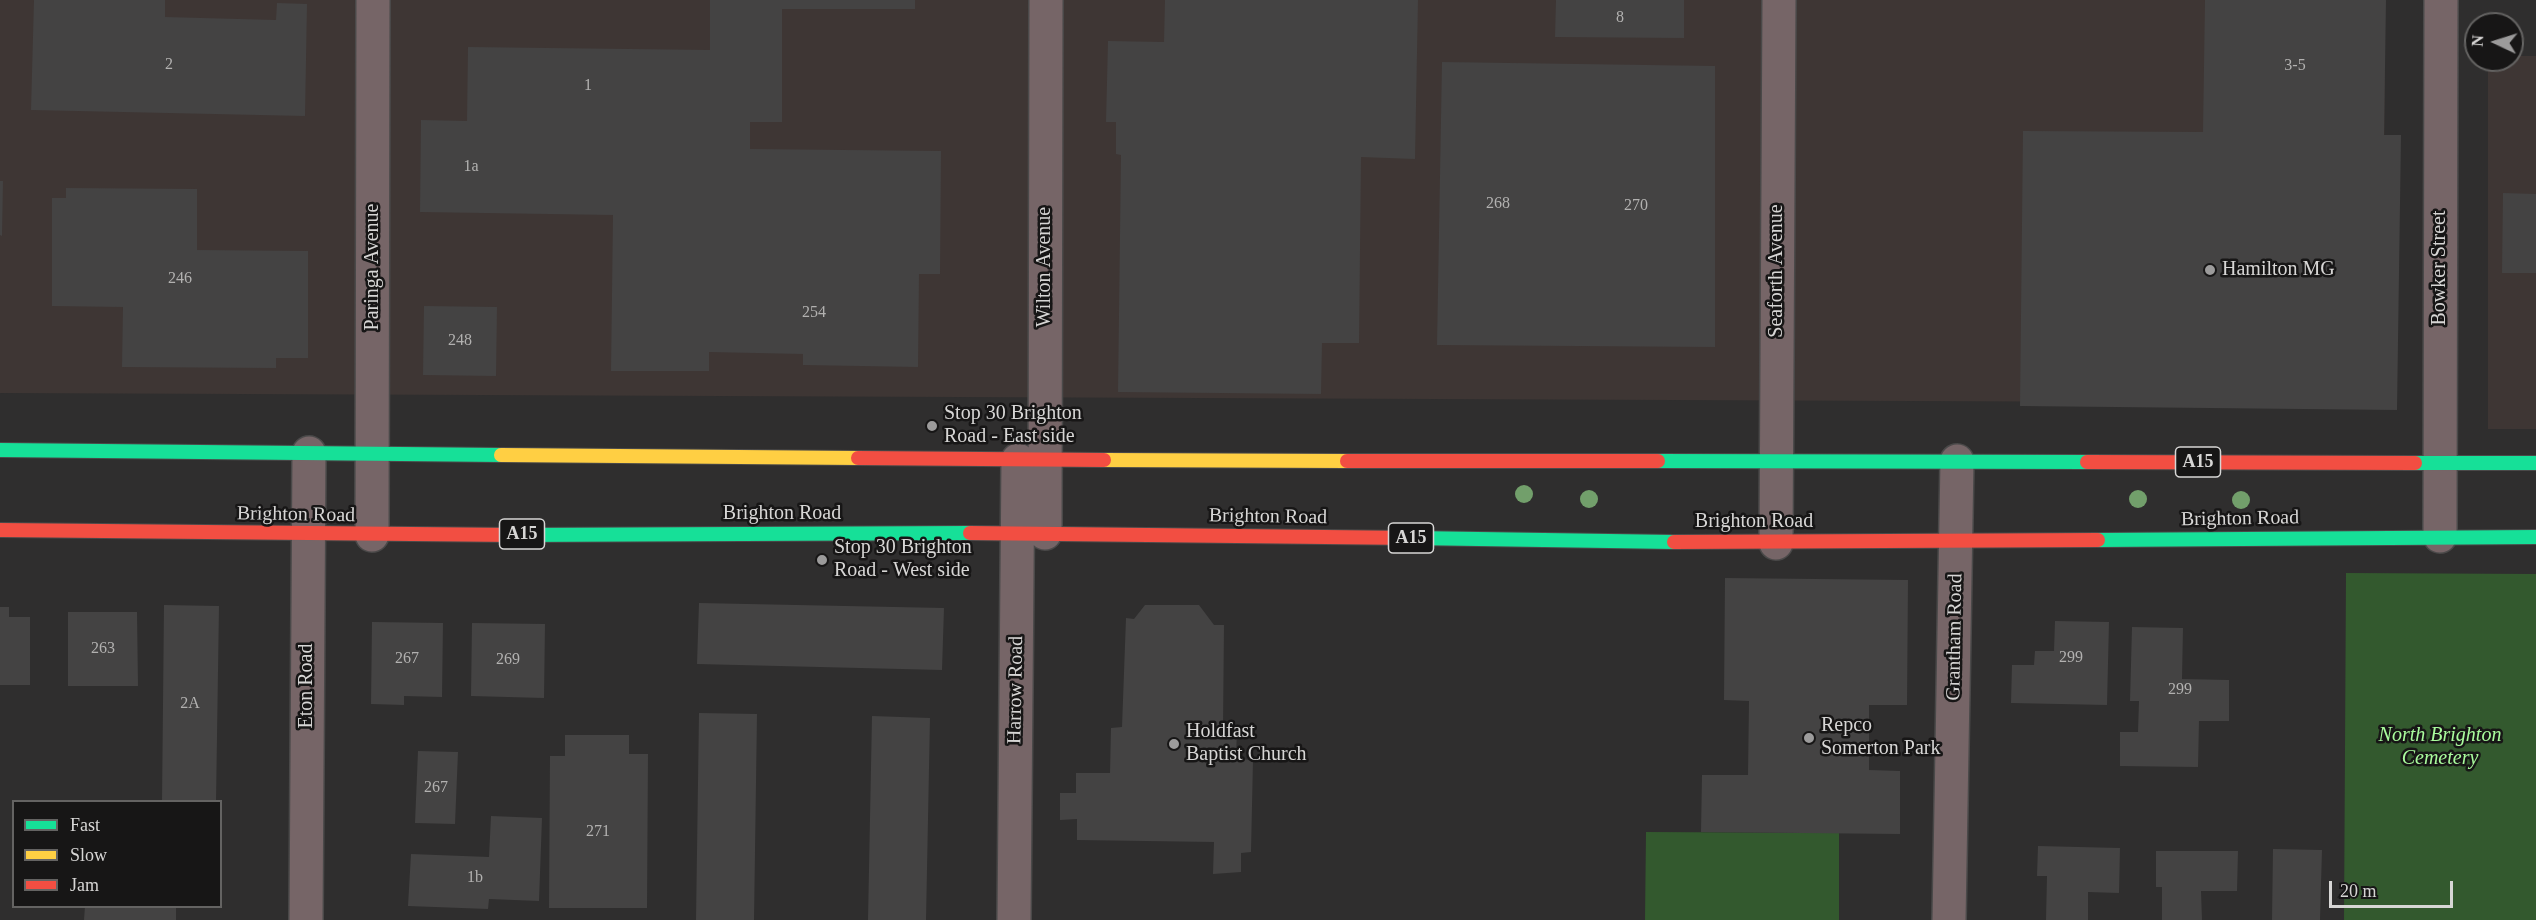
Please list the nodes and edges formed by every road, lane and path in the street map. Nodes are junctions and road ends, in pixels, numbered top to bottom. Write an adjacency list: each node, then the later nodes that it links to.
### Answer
1 (373, 0): 7 (street, Paringa Avenue)
2 (1046, 0): 8 (street, Wilton Avenue)
3 (1779, 0): 10 (street, Seaforth Avenue)
4 (2441, 0): 11 (street, Bowker Street)
5 (0, 450): 6 (main road, A15)
6 (309, 453): 7 (main road, A15); 15 (street, Eton Road)
7 (372, 454): 8 (main road, A15); 16 (street, Paringa Avenue)
8 (1031, 459): 10 (main road, A15); 14 (street, Harrow Road)
9 (1957, 461): 10 (main road, A15); 11 (main road, A15); 19 (street, Grantham Road)
10 (1776, 462): 20 (street, Seaforth Avenue)
11 (2440, 463): 12 (main road, A15); 17 (street, Bowker Street)
12 (2536, 463)
13 (0, 530): 15 (main road, Brighton Road / A15)
14 (1031, 533): 16 (main road, Brighton Road / A15); 20 (main road, Brighton Road / A15); 22 (street, Harrow Road)
15 (309, 534): 16 (main road, Brighton Road / A15); 21 (street, Eton Road)
16 (372, 535)
17 (2440, 536): 18 (main road, Brighton Road / A15); 19 (main road, Brighton Road / A15)
18 (2536, 537)
19 (1957, 542): 20 (main road, Brighton Road / A15); 23 (street, Grantham Road)
20 (1776, 543)
21 (306, 920)
22 (1014, 920)
23 (1949, 920)

